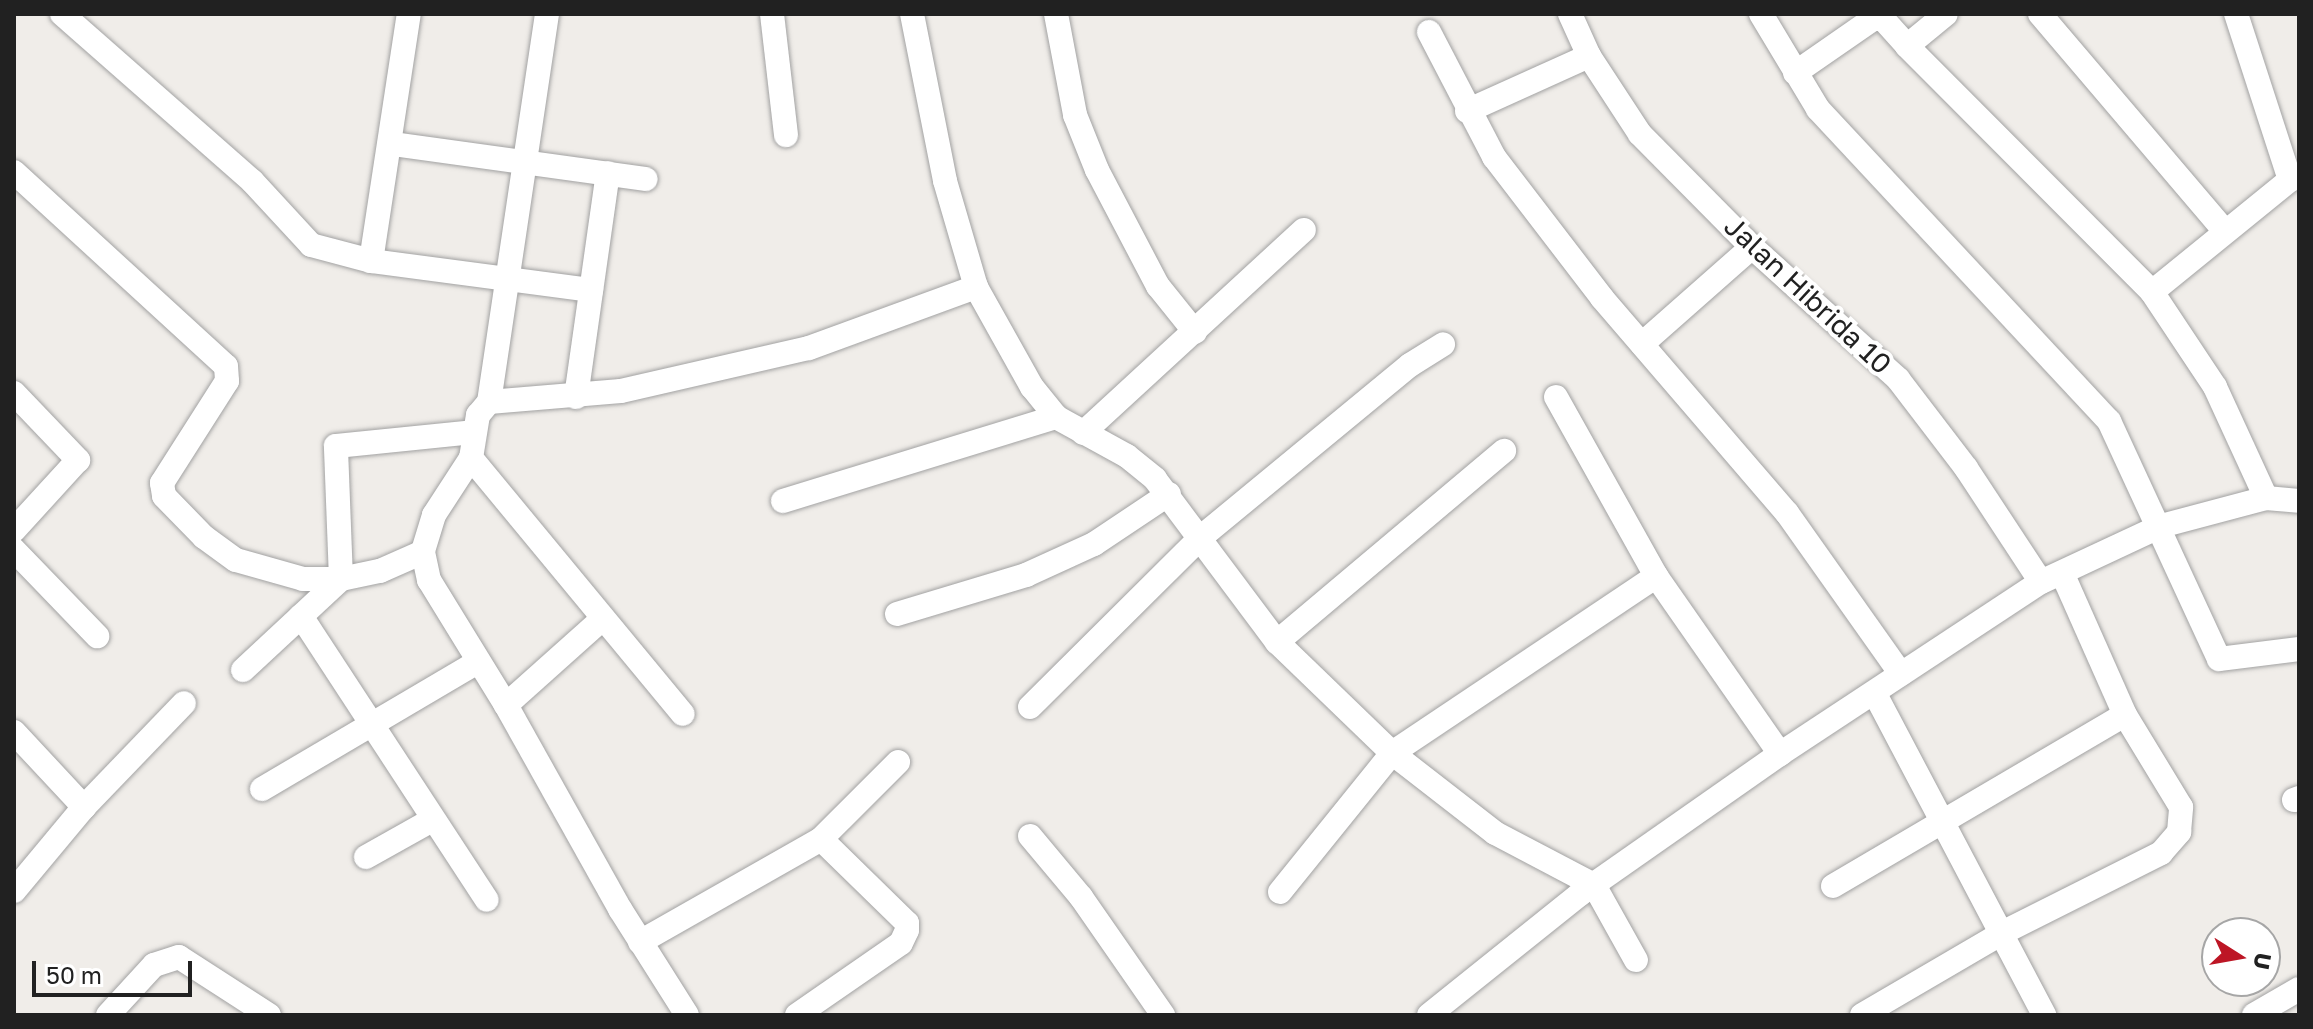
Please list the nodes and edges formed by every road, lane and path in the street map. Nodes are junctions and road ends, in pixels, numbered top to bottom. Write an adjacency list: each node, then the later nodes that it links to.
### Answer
1 (62, 14): 26 (street)
2 (409, 14): 18 (street)
3 (547, 14): 19 (street)
4 (772, 14): 17 (street)
5 (912, 14): 28 (street)
6 (1056, 14): 31 (street)
7 (1570, 14): 14 (street, Jalan Hibrida 10)
8 (1761, 14): 15 (street)
9 (1946, 14): 13 (street)
10 (2040, 14): 24 (street)
11 (2236, 14): 24 (street)
12 (1429, 32): 16 (street)
13 (1907, 46): 15 (street); 30 (street)
14 (1589, 56): 16 (street); 25 (street, Jalan Hibrida 10)
15 (1795, 73): 47 (street)
16 (1467, 111): 33 (street)
17 (786, 135)
18 (393, 144): 19 (street); 26 (street)
19 (525, 161): 21 (street); 27 (street)
20 (14, 172): 54 (street)
21 (608, 173): 22 (street); 29 (street)
22 (646, 179)
23 (1304, 230): 31 (street)
24 (2225, 231): 30 (street)
25 (1752, 247): 33 (street); 53 (street, Jalan Hibrida 10)
26 (371, 261): 27 (street)
27 (503, 282): 29 (street); 37 (street)
28 (976, 287): 35 (street); 38 (street)
29 (591, 290): 35 (street)
30 (2152, 292): 44 (street)
31 (1195, 332): 40 (street)
32 (1443, 344): 49 (street)
33 (1642, 344): 63 (street)
34 (14, 393): 48 (street)
35 (576, 397): 37 (street)
36 (1556, 397): 52 (street)
37 (489, 402): 39 (street)
38 (1056, 417): 40 (street); 45 (street)
39 (473, 432): 42 (street); 54 (street)
40 (1083, 433): 43 (street)
41 (1504, 451): 59 (street)
42 (471, 458): 51 (street); 57 (street)
43 (1169, 494): 49 (street); 55 (street)
44 (2266, 498): 46 (street); 47 (street)
45 (783, 501)
46 (2299, 501)
47 (2161, 526): 53 (street); 60 (street)
48 (14, 530)
49 (1200, 538): 59 (street); 67 (street)
50 (14, 550): 58 (street)
51 (423, 552): 54 (street); 61 (street)
52 (1656, 576): 72 (street); 73 (street)
53 (2051, 577): 63 (street); 69 (street, Jalan Hibrida 10)
54 (341, 579): 56 (street)
55 (897, 614)
56 (301, 616): 62 (street); 70 (street)
57 (601, 620): 66 (street); 68 (street)
58 (97, 636)
59 (1277, 642): 72 (street)
60 (2299, 649)
61 (478, 662): 66 (street); 70 (street)
62 (243, 670)
63 (1901, 674): 64 (street)
64 (1875, 694): 73 (street); 78 (street)
65 (184, 703): 76 (street)
66 (506, 705): 88 (street)
67 (1030, 707)
68 (683, 714)
69 (2125, 715): 78 (street); 87 (street, Jalan Hibrida 10)
70 (372, 720): 75 (street); 77 (street)
71 (14, 732): 76 (street)
72 (1392, 753): 82 (street); 85 (street)
73 (1780, 754): 82 (street)
74 (898, 762): 80 (street)
75 (262, 789)
76 (72, 794): 84 (street)
77 (432, 820): 81 (street); 86 (street)
78 (1942, 820): 83 (street); 87 (street)
79 (1030, 836): 92 (street)
80 (821, 839): 88 (street); 96 (street)
81 (366, 857)
82 (1594, 885): 89 (street); 91 (street)
83 (1833, 886)
84 (14, 891)
85 (1280, 892)
86 (487, 900)
87 (2004, 932): 97 (street, Jalan Hibrida 10); 98 (street)
88 (640, 942): 95 (street)
89 (1636, 960)
90 (2299, 989): 99 (street)
91 (1438, 1013)
92 (1161, 1014)
93 (108, 1015): 94 (street)
94 (269, 1015)
95 (687, 1015)
96 (797, 1015)
97 (1862, 1015)
98 (2044, 1015)
99 (2254, 1015)

